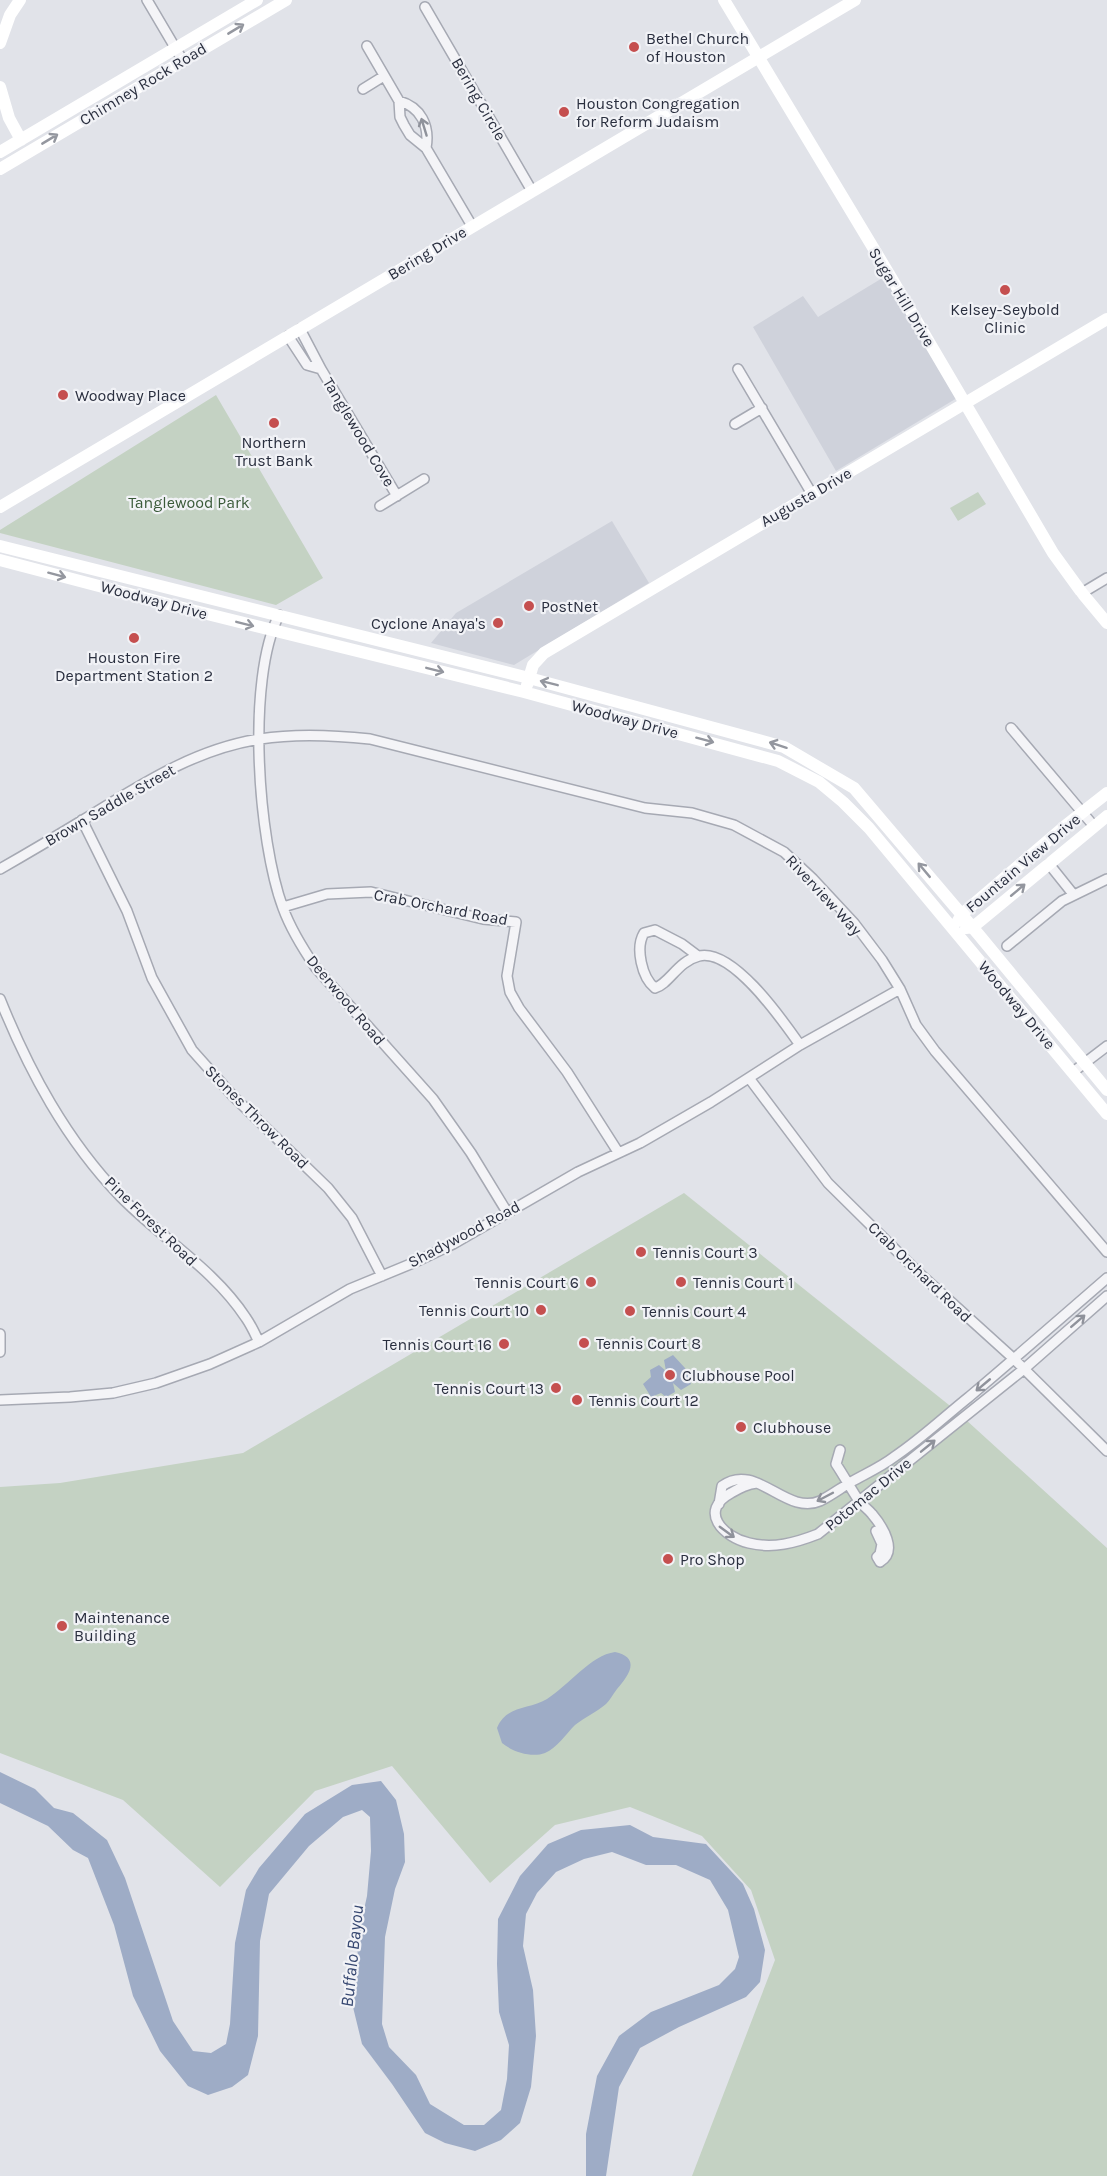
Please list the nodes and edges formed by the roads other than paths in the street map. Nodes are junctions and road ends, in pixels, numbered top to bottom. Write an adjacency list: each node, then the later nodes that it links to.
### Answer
1 (20, 0): 8 (main road)
2 (147, 0): 10 (street)
3 (257, 0): 10 (main road, Chimney Rock Road)
4 (286, 0): 12 (main road, Chimney Rock Road, one-way to 4)
5 (724, 0): 11 (main road, Sugar Hill Drive)
6 (855, 0): 11 (main road, Bering Drive)
7 (425, 7): 22 (street, Bering Circle)
8 (0, 43)
9 (367, 46): 13 (street)
10 (176, 48): 12 (street); 17 (main road, Chimney Rock Road)
11 (758, 58): 22 (main road, Bering Drive); 29 (main road, Sugar Hill Drive)
12 (183, 61): 20 (main road, Chimney Rock Road, one-way to 12)
13 (384, 76): 15 (street); 16 (street)
14 (0, 87): 17 (main road)
15 (363, 88)
16 (399, 101): 18 (street); 18 (street, one-way to 16)
17 (21, 140): 19 (main road, Chimney Rock Road); 20 (street)
18 (426, 148): 23 (street)
19 (0, 152)
20 (28, 152): 21 (main road, Chimney Rock Road)
21 (0, 168)
22 (532, 191): 23 (main road, Bering Drive)
23 (472, 226): 25 (main road, Bering Drive)
24 (1107, 319): 29 (main road, Augusta Drive)
25 (300, 329): 26 (main road, Bering Drive); 27 (street, Tanglewood Cove)
26 (288, 336): 27 (street, Tanglewood Cove); 36 (main road, Bering Drive)
27 (321, 369): 34 (street, Tanglewood Cove)
28 (738, 369): 30 (street)
29 (964, 402): 33 (main road, Augusta Drive); 42 (main road, Sugar Hill Drive)
30 (762, 408): 31 (street); 33 (street)
31 (735, 424)
32 (424, 479): 34 (street, Tanglewood Cove)
33 (812, 494): 50 (main road, Augusta Drive)
34 (397, 496): 35 (street, Tanglewood Cove)
35 (380, 506)
36 (0, 507)
37 (0, 546): 40 (main road, Woodway Drive)
38 (0, 560): 43 (main road, Woodway Drive, one-way to 43)
39 (1107, 578): 42 (street)
40 (145, 581): 41 (main road, Woodway Drive); 43 (main road)
41 (183, 591): 44 (main road); 45 (main road, Woodway Drive)
42 (1082, 593): 46 (main road, Sugar Hill Drive)
43 (142, 598): 44 (main road, Woodway Drive)
44 (179, 607): 47 (main road, Woodway Drive, one-way to 47)
45 (279, 615): 47 (street, Deerwood Road); 48 (main road, Woodway Drive)
46 (1107, 623)
47 (272, 630): 49 (main road, Woodway Drive); 55 (street, Deerwood Road)
48 (409, 649): 49 (main road); 50 (main road, Woodway Drive)
49 (405, 663): 51 (main road, Woodway Drive, one-way to 51)
50 (529, 678): 51 (main road, Augusta Drive); 52 (main road, Woodway Drive, one-way to 50)
51 (524, 692): 53 (main road, Woodway Drive)
52 (659, 711): 53 (main road); 59 (main road, Woodway Drive, one-way to 52)
53 (655, 726): 62 (main road, Woodway Drive, one-way to 62)
54 (1011, 728): 57 (street)
55 (259, 739): 60 (street, Brown Saddle Street); 67 (street, Deerwood Road); 73 (street, Riverview Way)
56 (1107, 794): 57 (main road, Fountain View Drive)
57 (1083, 812): 61 (street); 68 (main road, Fountain View Drive)
58 (1107, 816): 61 (main road, Fountain View Drive)
59 (881, 819): 62 (main road); 68 (main road, Woodway Drive, one-way to 59)
60 (82, 820): 64 (street, Brown Saddle Street); 85 (street, Stones Throw Road)
61 (1093, 825): 63 (main road, Fountain View Drive)
62 (869, 828): 70 (main road, Woodway Drive)
63 (1049, 864): 66 (street); 69 (main road, Fountain View Drive, one-way to 63)
64 (0, 869)
65 (1107, 879): 66 (street)
66 (1073, 894): 71 (street)
67 (283, 907): 82 (street, Crab Orchard Road); 83 (street, Deerwood Road)
68 (962, 914): 69 (main road, Woodway Drive); 70 (main road, Fountain View Drive)
69 (973, 927): 70 (main road, Fountain View Drive); 77 (main road, Woodway Drive)
70 (955, 929): 78 (main road, Woodway Drive)
71 (1007, 946)
72 (698, 956): 72 (street); 75 (street)
73 (900, 989): 75 (street, Shadywood Road); 84 (street, Riverview Way)
74 (0, 999): 89 (street, Pine Forest Road)
75 (800, 1045): 79 (street, Shadywood Road)
76 (1107, 1046): 77 (street)
77 (1084, 1062): 78 (street); 80 (main road, Woodway Drive)
78 (1073, 1072): 81 (main road, Woodway Drive)
79 (749, 1078): 82 (street, Shadywood Road); 91 (street, Crab Orchard Road)
80 (1107, 1090)
81 (1107, 1114)
82 (618, 1152): 83 (street, Shadywood Road)
83 (507, 1212): 85 (street, Shadywood Road)
84 (1107, 1252)
85 (382, 1276): 89 (street, Shadywood Road)
86 (1107, 1278): 91 (street, Potomac Drive)
87 (1107, 1296): 92 (street, Potomac Drive, one-way to 87)
88 (0, 1334): 90 (street)
89 (259, 1342): 93 (street, Shadywood Road)
90 (0, 1352)
91 (1014, 1359): 92 (street, Crab Orchard Road); 96 (street, Potomac Drive, one-way to 96)
92 (1024, 1369): 95 (street, Crab Orchard Road); 97 (street, Potomac Drive, one-way to 92)
93 (0, 1400)
94 (840, 1450): 96 (street)
95 (1107, 1451)
96 (849, 1484): 97 (street); 97 (street, Potomac Drive, one-way to 97)
97 (861, 1504): 97 (street)

